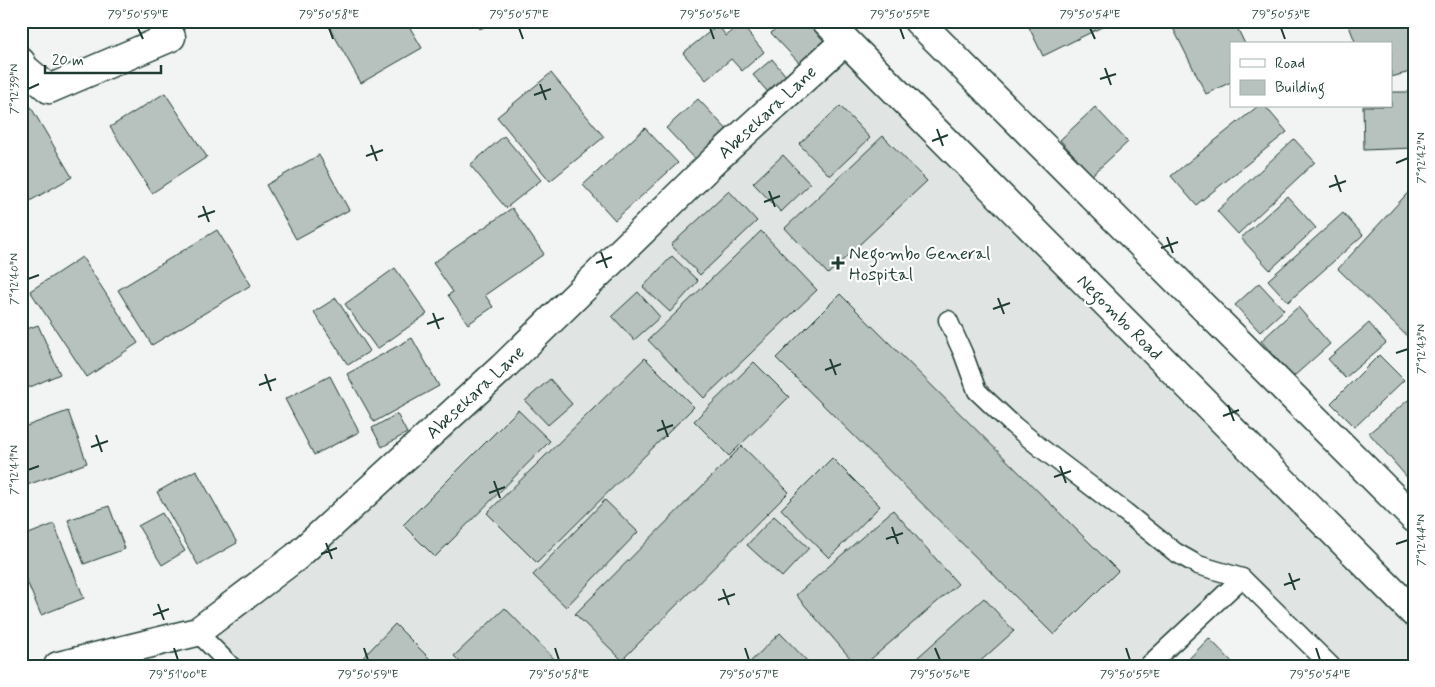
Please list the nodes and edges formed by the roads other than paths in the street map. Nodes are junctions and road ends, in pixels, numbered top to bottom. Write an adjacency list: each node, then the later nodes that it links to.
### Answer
1 (826, 21): 4 (main road, Negombo Road)
2 (918, 21): 7 (main road)
3 (171, 37): 5 (main road)
4 (845, 40): 9 (main road, Negombo Road); 10 (main road, Abesekara Lane)
5 (21, 62)
6 (948, 320): 8 (lane)
7 (1414, 518)
8 (1242, 578): 13 (lane); 14 (lane)
9 (1414, 613)
10 (197, 632): 11 (main road, Abesekara Lane); 12 (lane)
11 (58, 666)
12 (231, 666)
13 (1148, 666)
14 (1330, 666)

